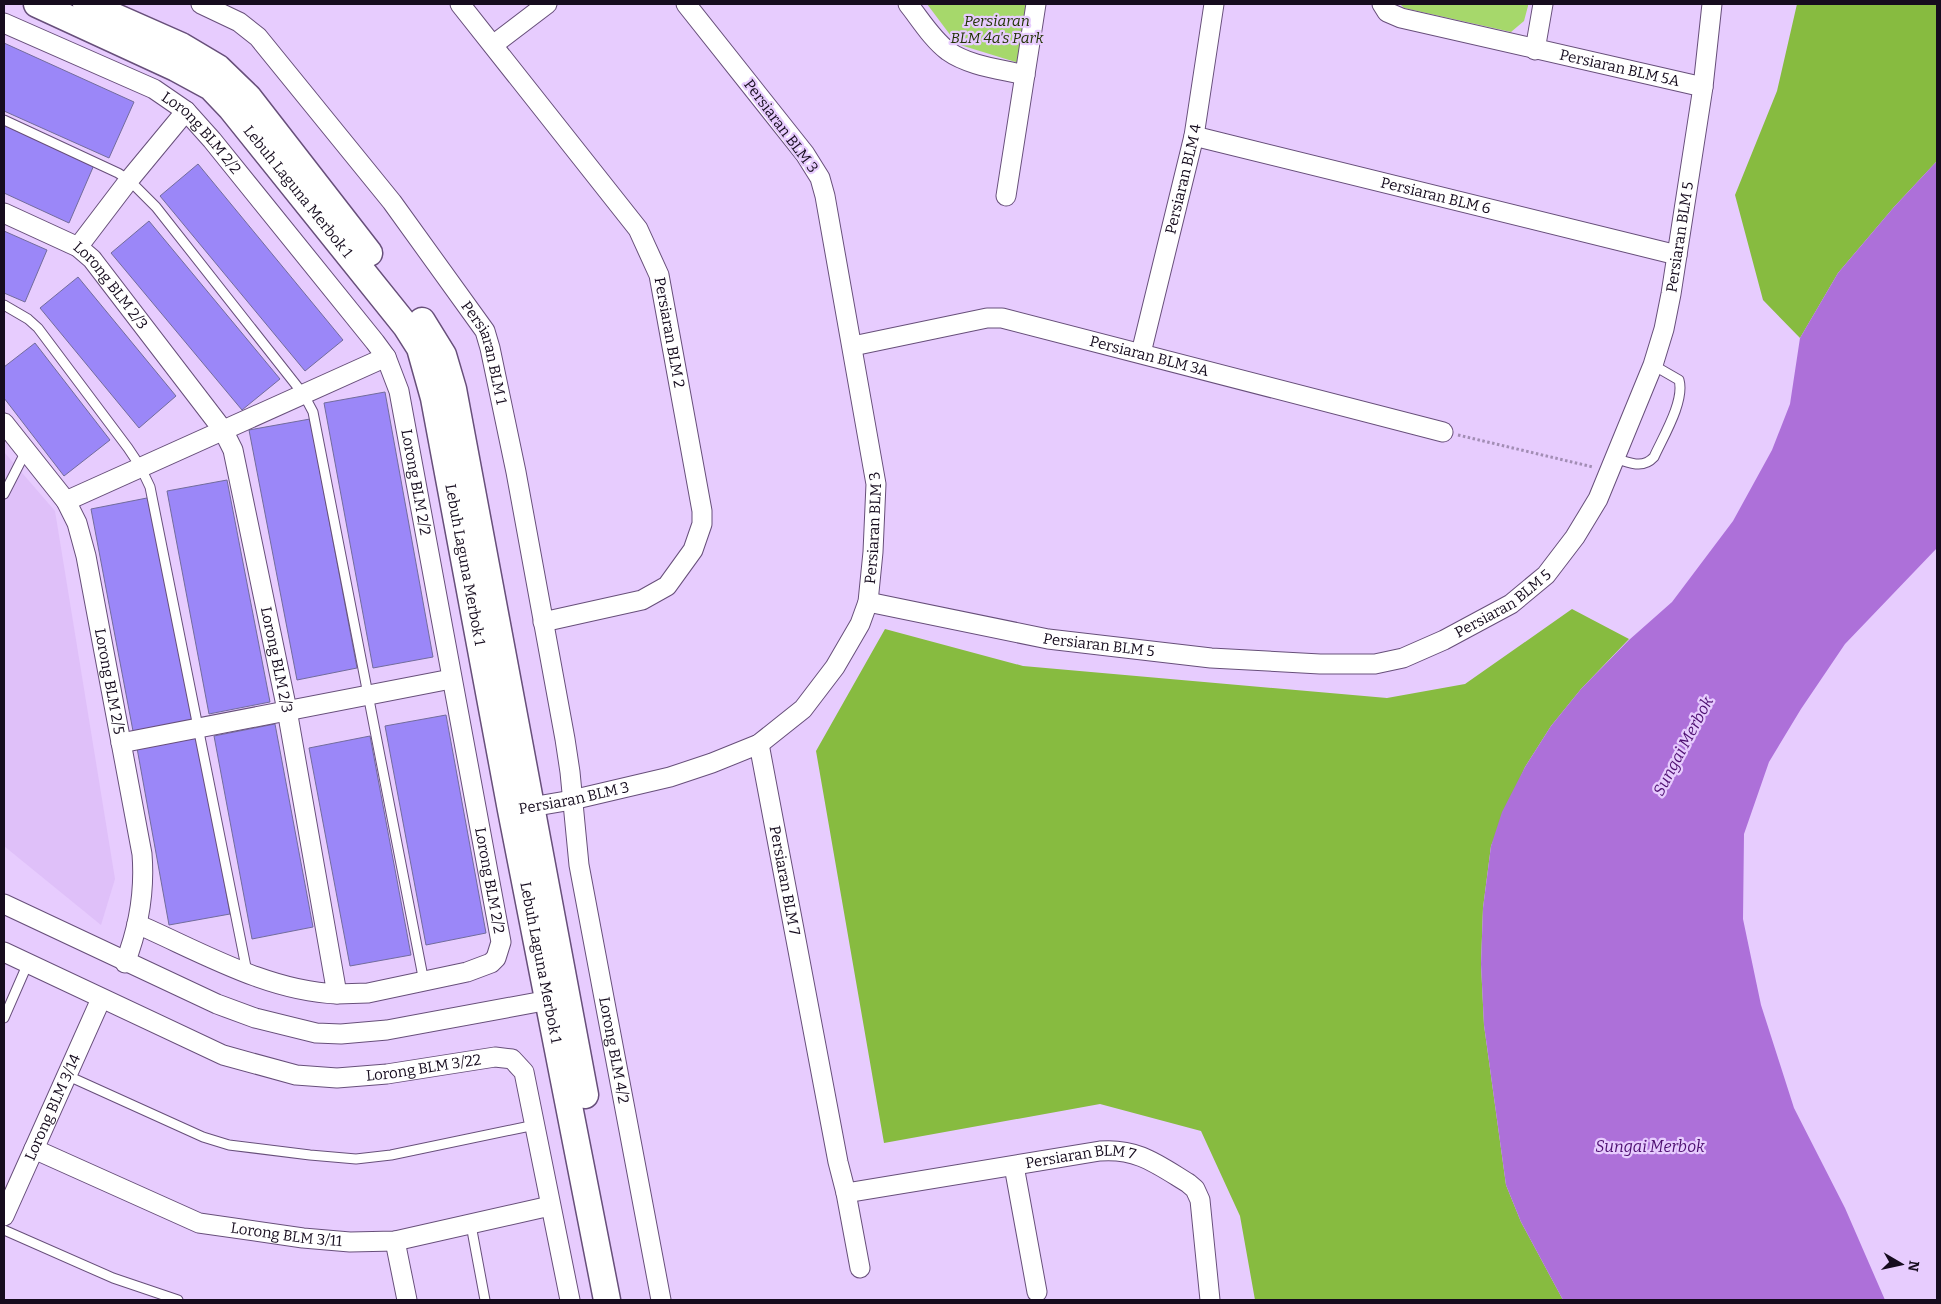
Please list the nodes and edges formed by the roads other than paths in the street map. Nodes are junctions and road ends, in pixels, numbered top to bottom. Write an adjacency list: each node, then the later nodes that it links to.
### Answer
1 (37, 4): 49 (street, Lebuh Laguna Merbok 1)
2 (86, 4): 49 (street, Lebuh Laguna Merbok 1)
3 (460, 4): 14 (street, Persiaran BLM 2)
4 (547, 4): 14 (street)
5 (686, 4): 27 (street, Persiaran BLM 3)
6 (908, 4): 16 (street)
7 (1036, 4): 16 (street)
8 (1214, 4): 20 (street, Persiaran BLM 4)
9 (1382, 4): 15 (street, Persiaran BLM 5A)
10 (1543, 4): 15 (street)
11 (1712, 4): 17 (street, Persiaran BLM 5)
12 (212, 6): 41 (street, Persiaran BLM 1)
13 (4, 23): 18 (street, Lorong BLM 2/2)
14 (493, 45): 41 (street, Persiaran BLM 2)
15 (1535, 50): 17 (street, Persiaran BLM 5A)
16 (1025, 75): 22 (street)
17 (1703, 87): 25 (street, Persiaran BLM 5)
18 (186, 111): 21 (street); 29 (street, Lorong BLM 2/2)
19 (4, 120): 21 (lane)
20 (1194, 136): 25 (street, Persiaran BLM 6); 28 (street, Persiaran BLM 4)
21 (129, 180): 24 (street); 31 (lane)
22 (1006, 196)
23 (4, 213): 24 (street, Lorong BLM 2/3)
24 (78, 247): 33 (street, Lorong BLM 2/3)
25 (1677, 255): 30 (street, Persiaran BLM 5)
26 (4, 305): 37 (lane)
27 (853, 346): 28 (street, Persiaran BLM 3A); 40 (street, Persiaran BLM 3)
28 (1141, 353): 34 (street, Persiaran BLM 3A)
29 (386, 357): 31 (street); 42 (street, Lorong BLM 2/2)
30 (1653, 365): 36 (street, Persiaran BLM 5); 36 (lane)
31 (304, 395): 33 (street); 43 (lane)
32 (4, 423): 35 (street, Lorong BLM 2/5)
33 (223, 430): 37 (street); 44 (street, Lorong BLM 2/3)
34 (1443, 432)
35 (26, 451): 38 (lane); 39 (street, Lorong BLM 2/5)
36 (1612, 464): 40 (street, Persiaran BLM 5)
37 (140, 466): 39 (street); 45 (lane)
38 (4, 494)
39 (66, 502): 46 (street, Lorong BLM 2/5)
40 (868, 602): 47 (street, Persiaran BLM 3)
41 (543, 622): 48 (street, Persiaran BLM 1)
42 (451, 679): 43 (street); 56 (street, Lorong BLM 2/2)
43 (368, 694): 44 (street); 56 (lane)
44 (287, 710): 45 (street); 57 (street, Lorong BLM 2/3)
45 (200, 727): 46 (street); 55 (lane)
46 (121, 743): 51 (street, Lorong BLM 2/5)
47 (759, 744): 48 (street, Persiaran BLM 3); 65 (street, Persiaran BLM 7)
48 (572, 800): 49 (street, Persiaran BLM 3); 79 (street, Lorong BLM 4/2)
49 (521, 809): 58 (street, Lebuh Laguna Merbok 1)
50 (4, 904): 54 (street)
51 (137, 924): 54 (street, Lorong BLM 2/5); 55 (street)
52 (4, 952): 53 (street, Lorong BLM 3/22)
53 (28, 963): 59 (street, Lorong BLM 3/22); 60 (lane)
54 (125, 963): 58 (street)
55 (247, 972): 57 (street)
56 (424, 982): 57 (street, Lorong BLM 2/2)
57 (337, 994)
58 (557, 998): 77 (street, Lebuh Laguna Merbok 1); 78 (street, Lebuh Laguna Merbok 1)
59 (101, 999): 61 (street, Lorong BLM 3/14); 62 (street, Lorong BLM 3/22)
60 (4, 1018)
61 (66, 1075): 62 (lane); 63 (street, Lorong BLM 3/14)
62 (535, 1126): 66 (street, Lorong BLM 3/22)
63 (34, 1148): 67 (street, Lorong BLM 3/14); 70 (street, Lorong BLM 3/11)
64 (1014, 1166): 65 (street, Persiaran BLM 7); 72 (street); 80 (street, Persiaran BLM 7)
65 (846, 1193): 71 (street, Persiaran BLM 7)
66 (550, 1206): 68 (street, Lorong BLM 3/11); 76 (street, Lorong BLM 3/22)
67 (4, 1216)
68 (471, 1225): 70 (street, Lorong BLM 3/11); 75 (lane)
69 (4, 1230): 73 (lane)
70 (395, 1241): 74 (street)
71 (860, 1268)
72 (1037, 1292)
73 (178, 1300)
74 (407, 1300)
75 (485, 1300)
76 (570, 1300)
77 (607, 1300)
78 (624, 1300)
79 (661, 1300)
80 (1210, 1300)

